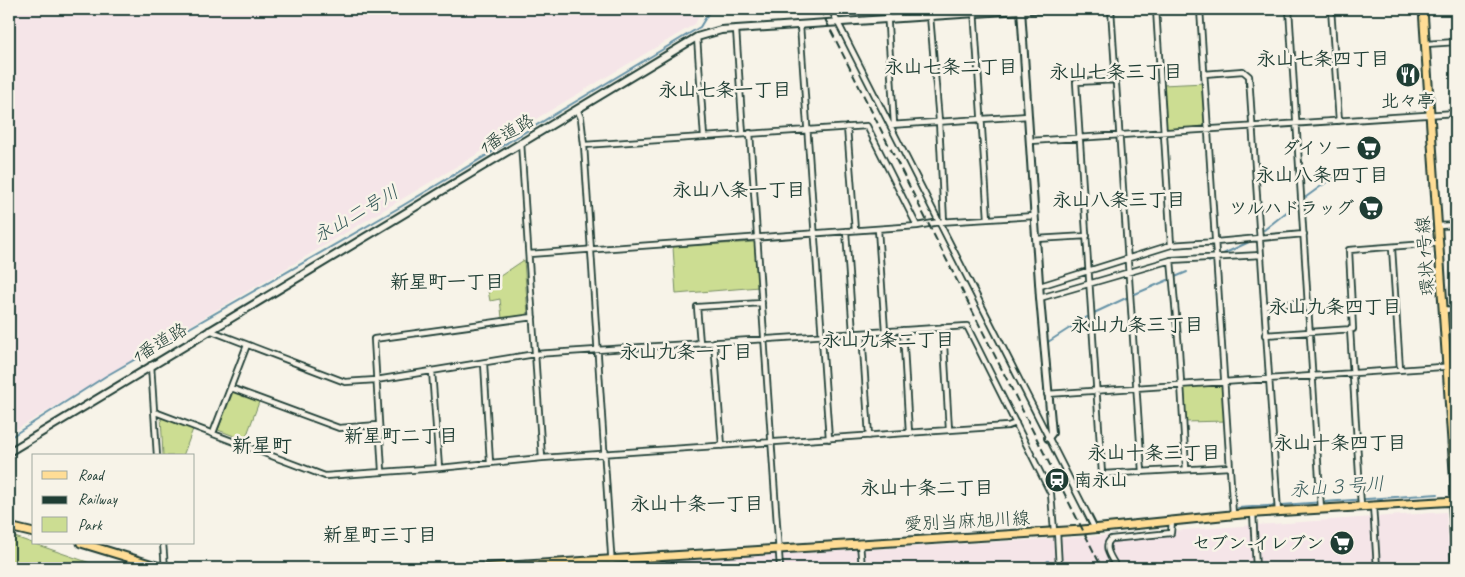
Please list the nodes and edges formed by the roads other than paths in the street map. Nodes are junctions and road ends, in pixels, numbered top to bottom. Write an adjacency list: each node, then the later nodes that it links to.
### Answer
1 (831, 9): 14 (street)
2 (887, 9): 13 (street)
3 (1021, 9): 4 (street, 1番道路); 11 (street, 1番道路); 24 (street)
4 (1069, 9)
5 (1111, 9): 21 (street)
6 (1156, 9): 35 (street)
7 (1200, 9): 20 (street)
8 (1289, 9): 30 (street)
9 (1331, 9): 28 (street)
10 (1423, 9): 19 (main road, 環状1号線)
11 (974, 11): 12 (street, 1番道路); 26 (street)
12 (932, 13): 13 (street, 1番道路); 27 (street)
13 (887, 19): 14 (street, 1番道路); 29 (street)
14 (838, 22): 15 (street, 1番道路); 29 (street)
15 (800, 25): 16 (street, 1番道路); 33 (street)
16 (736, 29): 17 (street, 1番道路); 36 (street)
17 (697, 37): 22 (street, 1番道路); 39 (street)
18 (1456, 42): 19 (street)
19 (1426, 44): 25 (main road, 環状1号線)
20 (1204, 74): 32 (street); 34 (street)
21 (1117, 80): 38 (street); 40 (street)
22 (577, 109): 42 (street, 1番道路); 43 (street)
23 (1456, 113): 25 (street)
24 (1028, 116): 26 (street); 41 (street)
25 (1430, 116): 28 (street); 49 (main road, 環状1号線)
26 (982, 118): 27 (street); 45 (street)
27 (939, 121): 29 (street); 46 (street)
28 (1339, 121): 30 (street)
29 (892, 124): 46 (street)
30 (1297, 124): 32 (street); 54 (street)
31 (847, 127): 33 (street); 48 (street); 51 (street)
32 (1252, 128): 34 (street); 56 (street)
33 (808, 130): 37 (street); 53 (street)
34 (1208, 131): 35 (street); 59 (street)
35 (1164, 133): 38 (street); 61 (street)
36 (743, 134): 37 (street); 39 (street)
37 (750, 134): 57 (street)
38 (1120, 136): 40 (street); 66 (street)
39 (704, 137): 43 (street)
40 (1080, 139): 41 (street); 55 (street)
41 (1030, 141): 44 (street)
42 (521, 142): 64 (street); 82 (street, 1番道路)
43 (584, 145): 63 (street)
44 (1035, 216): 45 (street); 58 (street)
45 (988, 219): 46 (street)
46 (942, 222): 48 (street); 119 (street)
47 (1456, 225): 49 (street)
48 (917, 226): 50 (street)
49 (1438, 226): 60 (main road, 環状1号線)
50 (878, 229): 51 (street); 84 (street)
51 (855, 230): 52 (street)
52 (846, 231): 53 (street); 87 (street)
53 (815, 233): 57 (street); 88 (street)
54 (1304, 234): 56 (street); 75 (street)
55 (1087, 236): 58 (street); 69 (street)
56 (1259, 237): 59 (street); 65 (street)
57 (757, 238): 63 (street); 74 (street)
58 (1036, 239): 72 (street)
59 (1216, 242): 61 (street); 67 (street)
60 (1439, 243): 62 (street); 78 (main road, 環状1号線)
61 (1172, 244): 66 (street)
62 (1392, 248): 81 (street); 100 (street)
63 (590, 249): 64 (street); 94 (street)
64 (528, 254): 79 (street)
65 (1261, 255): 67 (street); 76 (street)
66 (1128, 258): 69 (street); 70 (street)
67 (1216, 258): 68 (street); 106 (street)
68 (1171, 260): 70 (street); 107 (street)
69 (1089, 270): 71 (street); 72 (street)
70 (1129, 273): 71 (street); 109 (street)
71 (1090, 284): 73 (street); 110 (street)
72 (1040, 286): 73 (street)
73 (1040, 298): 111 (street)
74 (762, 303): 90 (street); 92 (street)
75 (1309, 303): 76 (street); 86 (street)
76 (1264, 305): 89 (street)
77 (1456, 309): 78 (street)
78 (1443, 310): 99 (main road, 環状1号線)
79 (533, 317): 95 (street); 105 (street)
80 (942, 327): 83 (street); 113 (street); 115 (street)
81 (1350, 329): 86 (street); 102 (street)
82 (209, 330): 93 (street); 97 (street, 1番道路)
83 (902, 330): 84 (street); 117 (street)
84 (885, 331): 85 (street)
85 (862, 332): 87 (street); 118 (street)
86 (1311, 332): 89 (street); 103 (street)
87 (853, 333): 88 (street)
88 (822, 335): 90 (street); 120 (street)
89 (1266, 335): 104 (street)
90 (764, 339): 91 (street); 122 (street)
91 (714, 342): 92 (street); 123 (street)
92 (700, 343): 94 (street)
93 (247, 345): 105 (street); 108 (street)
94 (597, 350): 95 (street); 126 (street)
95 (535, 354): 96 (street); 127 (street)
96 (484, 363): 101 (street); 128 (street)
97 (150, 365): 112 (street); 124 (street, 1番道路)
98 (1456, 366): 99 (street)
99 (1446, 367): 100 (street); 121 (main road, 環状1号線)
100 (1400, 369): 102 (street)
101 (432, 371): 105 (street); 130 (street)
102 (1353, 373): 103 (street); 135 (street)
103 (1313, 376): 104 (street); 138 (street)
104 (1269, 378): 106 (street); 137 (street)
105 (376, 380): 114 (street)
106 (1225, 382): 107 (street); 129 (street)
107 (1181, 384): 109 (street); 131 (street)
108 (231, 388): 114 (street); 116 (street)
109 (1137, 388): 110 (street); 133 (street)
110 (1096, 391): 111 (street); 133 (street)
111 (1047, 394): 119 (street)
112 (155, 412): 116 (street); 125 (street)
113 (1016, 423): 115 (street); 144 (street)
114 (378, 425): 132 (street)
115 (949, 430): 117 (street)
116 (213, 433): 132 (street)
117 (909, 433): 118 (street)
118 (869, 436): 120 (street)
119 (1048, 438): 143 (street)
120 (829, 439): 122 (street)
121 (1454, 442): 134 (main road, 環状1号線)
122 (772, 443): 123 (street); 149 (street)
123 (722, 446): 126 (street)
124 (9, 452)
125 (157, 454)
126 (604, 454): 127 (street); 150 (street)
127 (542, 458): 128 (street)
128 (490, 463): 130 (street)
129 (1230, 467): 131 (street); 140 (street)
130 (438, 468): 132 (street)
131 (1186, 469): 133 (street)
132 (382, 471)
133 (1142, 472)
134 (1456, 502): 136 (main road, 愛別当麻旭川線); 162 (main road, 環状1号線)
135 (1361, 504): 136 (main road, 愛別当麻旭川線); 138 (main road, 愛別当麻旭川線)
136 (1372, 505): 161 (street)
137 (1277, 507): 138 (main road, 愛別当麻旭川線); 139 (main road, 愛別当麻旭川線)
138 (1321, 507)
139 (1253, 513): 140 (main road, 愛別当麻旭川線); 160 (street)
140 (1233, 515): 141 (main road, 愛別当麻旭川線)
141 (1172, 520): 143 (main road, 愛別当麻旭川線); 159 (street)
142 (9, 527): 145 (main road)
143 (1095, 529): 144 (main road, 愛別当麻旭川線)
144 (1055, 531): 146 (main road, 愛別当麻旭川線); 158 (street)
145 (32, 533)
146 (860, 543): 149 (main road, 愛別当麻旭川線); 157 (street)
147 (83, 544): 153 (main road)
148 (163, 544): 153 (street)
149 (779, 549): 150 (main road, 愛別当麻旭川線); 156 (street)
150 (611, 560): 151 (main road, 愛別当麻旭川線); 155 (street)
151 (573, 565): 152 (main road, 愛別当麻旭川線)
152 (539, 566): 154 (main road, 愛別当麻旭川線)
153 (164, 568)
154 (480, 568)
155 (612, 568)
156 (780, 568)
157 (862, 568)
158 (1059, 568)
159 (1117, 568)
160 (1256, 568)
161 (1377, 568)
162 (1456, 568)

